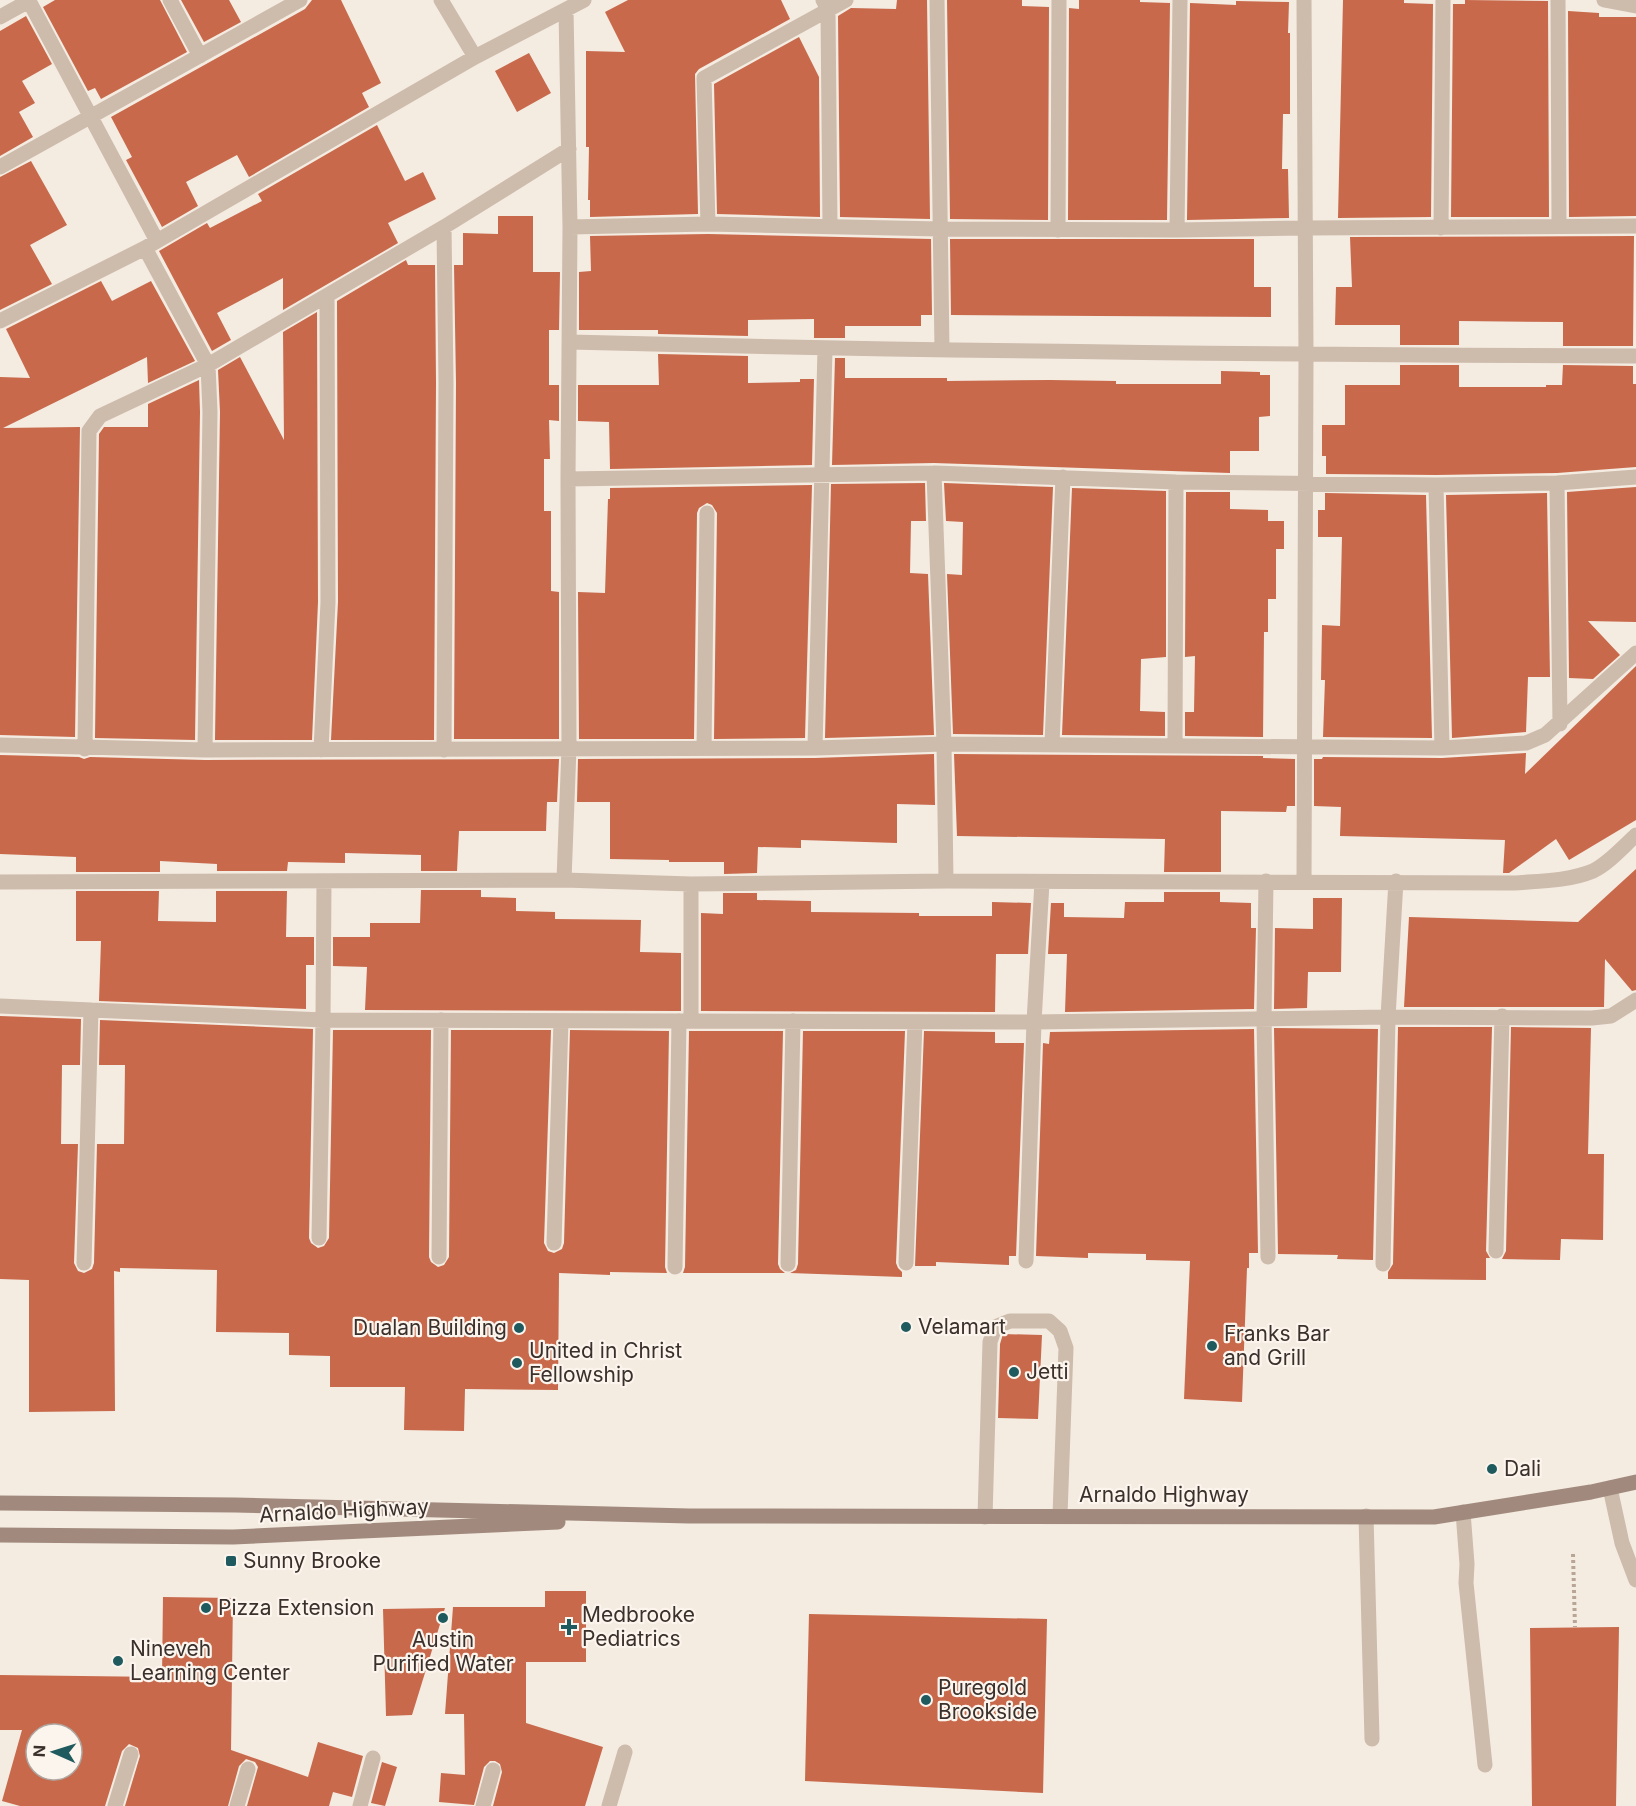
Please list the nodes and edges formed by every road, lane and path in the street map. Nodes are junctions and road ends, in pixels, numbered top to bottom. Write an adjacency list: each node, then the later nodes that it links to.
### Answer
1 (170, 0): 18 (street)
2 (300, 0): 18 (street)
3 (441, 0): 19 (street)
4 (584, 0): 14 (street)
5 (846, 0): 15 (street)
6 (937, 0): 31 (street)
7 (1059, 0): 32 (street)
8 (1180, 0): 33 (street)
9 (1304, 0): 29 (street)
10 (1443, 0): 30 (street)
11 (1558, 0): 24 (street)
12 (1604, 0): 16 (street)
13 (28, 1): 17 (street); 20 (street)
14 (565, 5): 19 (street); 21 (street)
15 (826, 5): 23 (street); 25 (street)
16 (1636, 6)
17 (0, 17)
18 (200, 56): 20 (street)
19 (475, 57): 34 (street)
20 (90, 116): 22 (street); 34 (street)
21 (569, 149): 27 (street); 28 (street)
22 (0, 167)
23 (708, 224): 25 (street); 28 (street)
24 (1559, 225): 26 (street); 30 (street)
25 (830, 226): 31 (street)
26 (1636, 226)
27 (444, 227): 35 (street); 67 (street)
28 (570, 227): 37 (street)
29 (1304, 228): 30 (street); 33 (street); 40 (street)
30 (1441, 228)
31 (940, 229): 32 (street); 39 (street)
32 (1058, 230): 33 (street)
33 (1177, 230)
34 (151, 244): 36 (street); 42 (street)
35 (327, 296): 42 (street); 66 (street)
36 (0, 321)
37 (570, 342): 38 (street); 47 (street)
38 (825, 348): 39 (street); 44 (street)
39 (942, 350): 40 (street)
40 (1306, 356): 41 (street); 49 (street)
41 (1636, 356)
42 (208, 365): 59 (street); 65 (street)
43 (934, 473): 44 (street); 45 (street); 55 (street)
44 (821, 474): 47 (street); 62 (street)
45 (1064, 477): 48 (street); 56 (street)
46 (1636, 477): 50 (street)
47 (568, 479): 60 (street)
48 (1176, 482): 49 (street); 58 (street)
49 (1304, 483): 51 (street); 63 (street)
50 (1557, 483): 51 (street); 54 (street)
51 (1436, 485): 64 (street)
52 (707, 513): 61 (street)
53 (1636, 653): 54 (street)
54 (1560, 724): 64 (street)
55 (944, 744): 56 (street); 62 (street); 71 (street)
56 (1052, 744): 58 (street)
57 (0, 745): 59 (street)
58 (1175, 746): 63 (street)
59 (85, 748): 65 (street)
60 (569, 748): 61 (street); 67 (street); 69 (street)
61 (704, 748): 62 (street)
62 (815, 748)
63 (1305, 748): 64 (street); 73 (street)
64 (1442, 748)
65 (205, 750): 66 (street)
66 (321, 750): 67 (street)
67 (444, 750)
68 (1636, 835): 74 (street)
69 (564, 880): 70 (street); 77 (street)
70 (324, 881): 75 (street); 84 (street)
71 (946, 881): 76 (street); 77 (street)
72 (1266, 881): 73 (street); 76 (street); 83 (street)
73 (1304, 881): 74 (street)
74 (1396, 881): 81 (street)
75 (0, 882)
76 (1042, 882): 90 (street)
77 (691, 884): 87 (street)
78 (1636, 1000): 82 (street)
79 (0, 1006): 80 (street)
80 (91, 1010): 84 (street); 97 (street)
81 (1388, 1017): 82 (street); 83 (street); 100 (street)
82 (1502, 1017): 93 (street)
83 (1264, 1018): 90 (street); 95 (street)
84 (323, 1020): 85 (street); 91 (street)
85 (441, 1020): 86 (street); 94 (street)
86 (561, 1021): 87 (street); 92 (street)
87 (685, 1021): 88 (street); 101 (street)
88 (793, 1021): 89 (street); 99 (street)
89 (915, 1022): 90 (street); 98 (street)
90 (1034, 1022): 96 (street)
91 (319, 1238)
92 (554, 1243)
93 (1496, 1251)
94 (439, 1257)
95 (1268, 1257)
96 (1026, 1261)
97 (84, 1263)
98 (906, 1263)
99 (788, 1264)
100 (1383, 1264)
101 (675, 1267)
102 (1636, 1482): 103 (main road, Arnaldo Highway)
103 (1610, 1488): 105 (main road, Arnaldo Highway); 112 (street)
104 (0, 1503): 107 (main road, Arnaldo Highway)
105 (1463, 1512): 108 (main road, Arnaldo Highway); 118 (street)
106 (1060, 1515): 108 (main road, Arnaldo Highway); 109 (main road, Arnaldo Highway); 109 (street)
107 (689, 1516): 109 (main road, Arnaldo Highway); 110 (main road, Arnaldo Highway)
108 (1366, 1516): 114 (street)
109 (984, 1517)
110 (0, 1535)
111 (1573, 1554): 113 (path)
112 (1636, 1580)
113 (1575, 1627)
114 (1372, 1739)
115 (625, 1752): 125 (street)
116 (131, 1754): 121 (street)
117 (373, 1758): 123 (street)
118 (1485, 1765)
119 (248, 1769): 122 (street)
120 (493, 1770): 124 (street)
121 (115, 1806)
122 (237, 1806)
123 (360, 1806)
124 (483, 1806)
125 (609, 1806)

